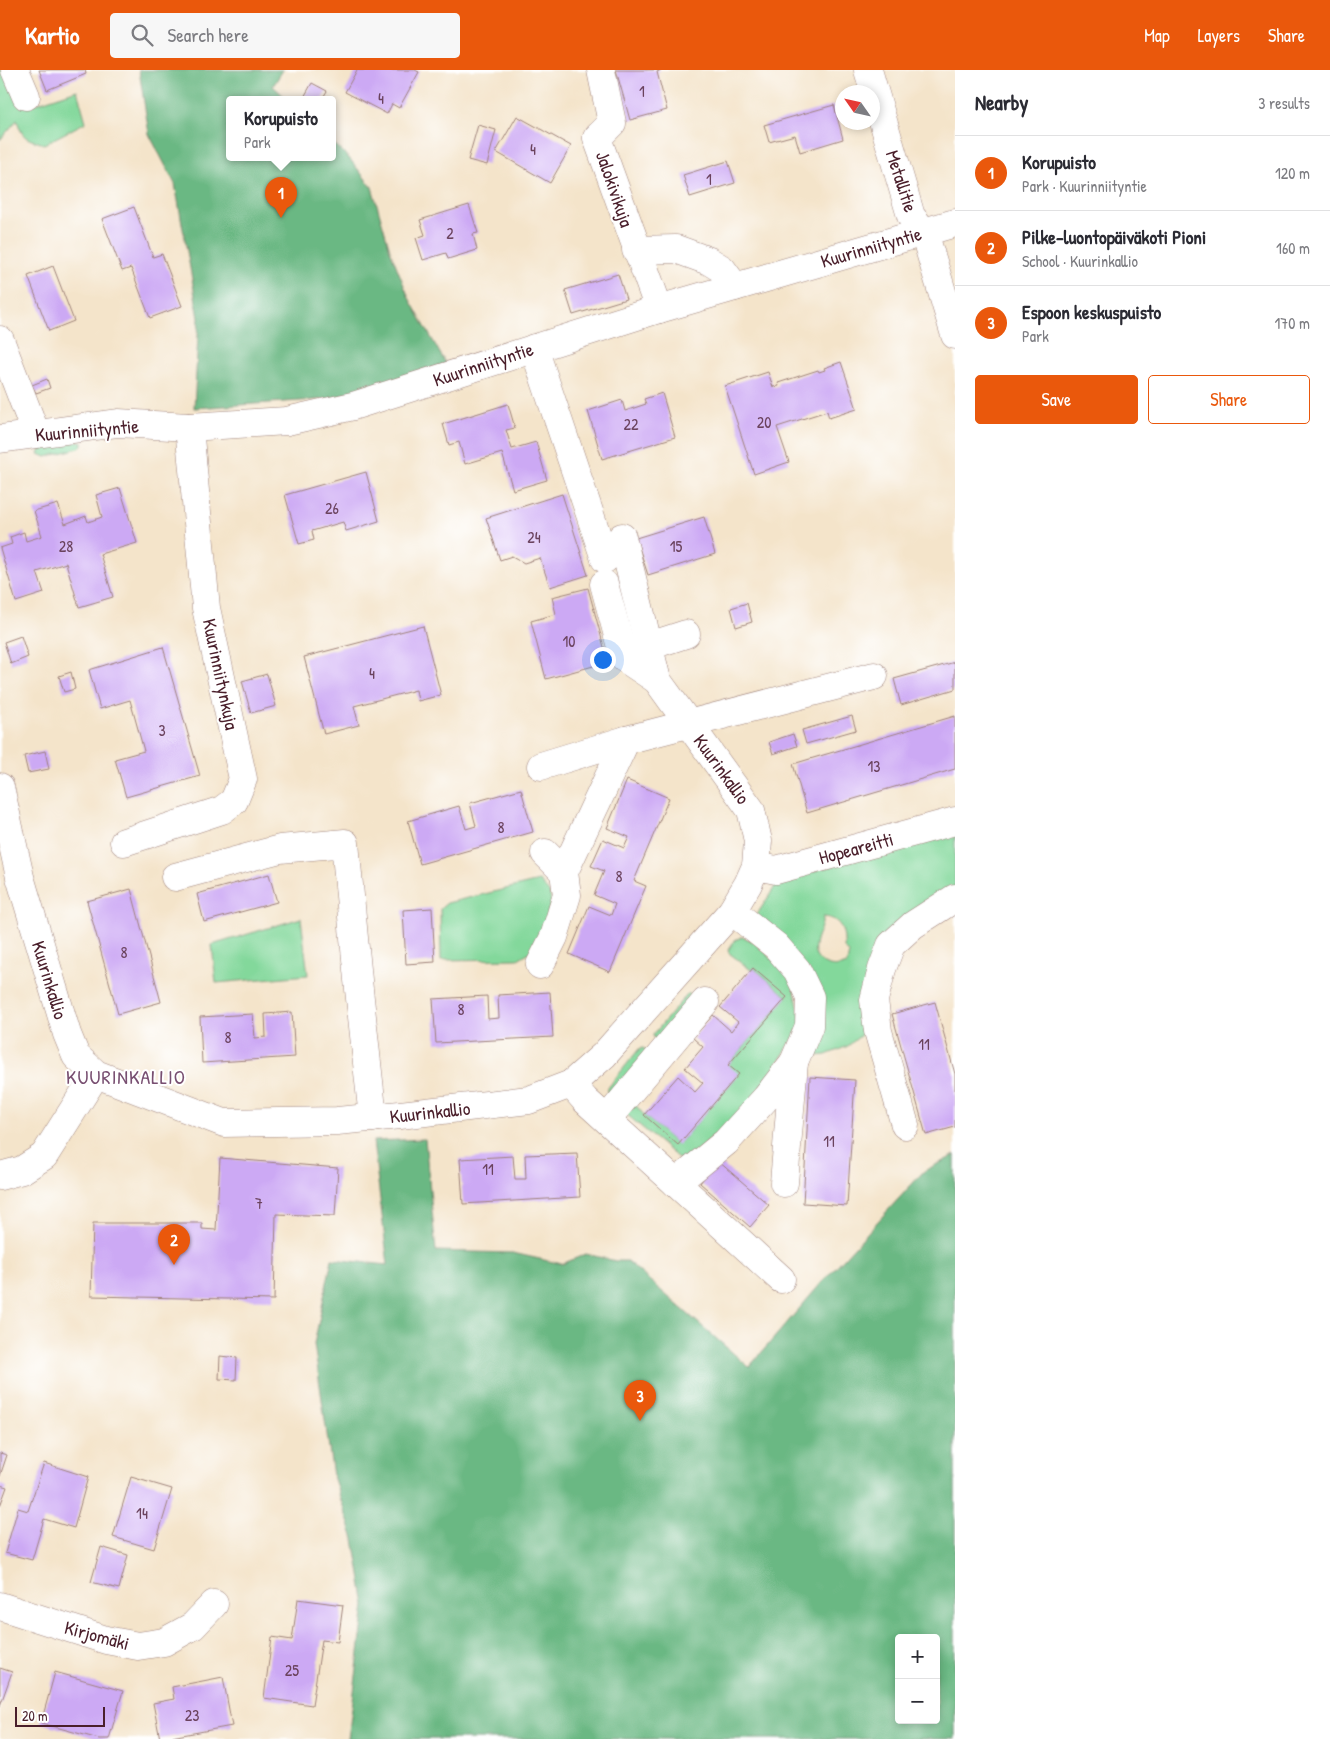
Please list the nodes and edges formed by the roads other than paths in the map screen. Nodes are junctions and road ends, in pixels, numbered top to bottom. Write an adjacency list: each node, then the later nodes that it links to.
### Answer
1 (15, 70): 4 (street)
2 (600, 70): 7 (street, Jalokivikuja)
3 (868, 70): 6 (street, Metallitie)
4 (26, 96)
5 (955, 223): 6 (street, Kuurinniityntie)
6 (924, 232): 8 (street, Kuurinniityntie); 10 (street, Metallitie)
7 (636, 250): 8 (street); 9 (street, Jalokivikuja)
8 (735, 287): 9 (street, Kuurinniityntie)
9 (659, 309): 12 (street, Kuurinniityntie)
10 (955, 335)
11 (0, 340): 14 (street)
12 (534, 348): 13 (street, Kuurinniityntie); 20 (street)
13 (189, 426): 14 (street, Kuurinniityntie); 26 (street, Kuurinniitynkuja)
14 (36, 434): 15 (street, Kuurinniityntie)
15 (0, 439)
16 (622, 537): 18 (street)
17 (686, 634): 18 (street)
18 (649, 646): 20 (street)
19 (874, 676): 21 (street)
20 (657, 680): 21 (street, Kuurinkallio)
21 (689, 724): 22 (street); 28 (street, Kuurinkallio)
22 (626, 740): 23 (street); 29 (street)
23 (541, 766)
24 (0, 787): 31 (street, Kuurinkallio)
25 (955, 821): 28 (street, Hopeareitti)
26 (124, 842)
27 (545, 853): 29 (street)
28 (756, 866): 33 (street, Kuurinkallio)
29 (564, 872): 34 (street)
30 (175, 877): 39 (street)
31 (10, 880): 37 (street, Kuurinkallio)
32 (955, 898): 41 (street)
33 (732, 911): 36 (street); 38 (street, Kuurinkallio)
34 (540, 965)
35 (705, 1002): 40 (street)
36 (794, 1062): 43 (street); 44 (street)
37 (96, 1074): 39 (street, Kuurinkallio); 42 (street)
38 (571, 1084): 39 (street, Kuurinkallio); 40 (street)
39 (374, 1118)
40 (607, 1119): 43 (street)
41 (906, 1125)
42 (0, 1176)
43 (676, 1183): 45 (street)
44 (784, 1183)
45 (781, 1280)
46 (214, 1604): 47 (street, Kirjomäki)
47 (0, 1606)

